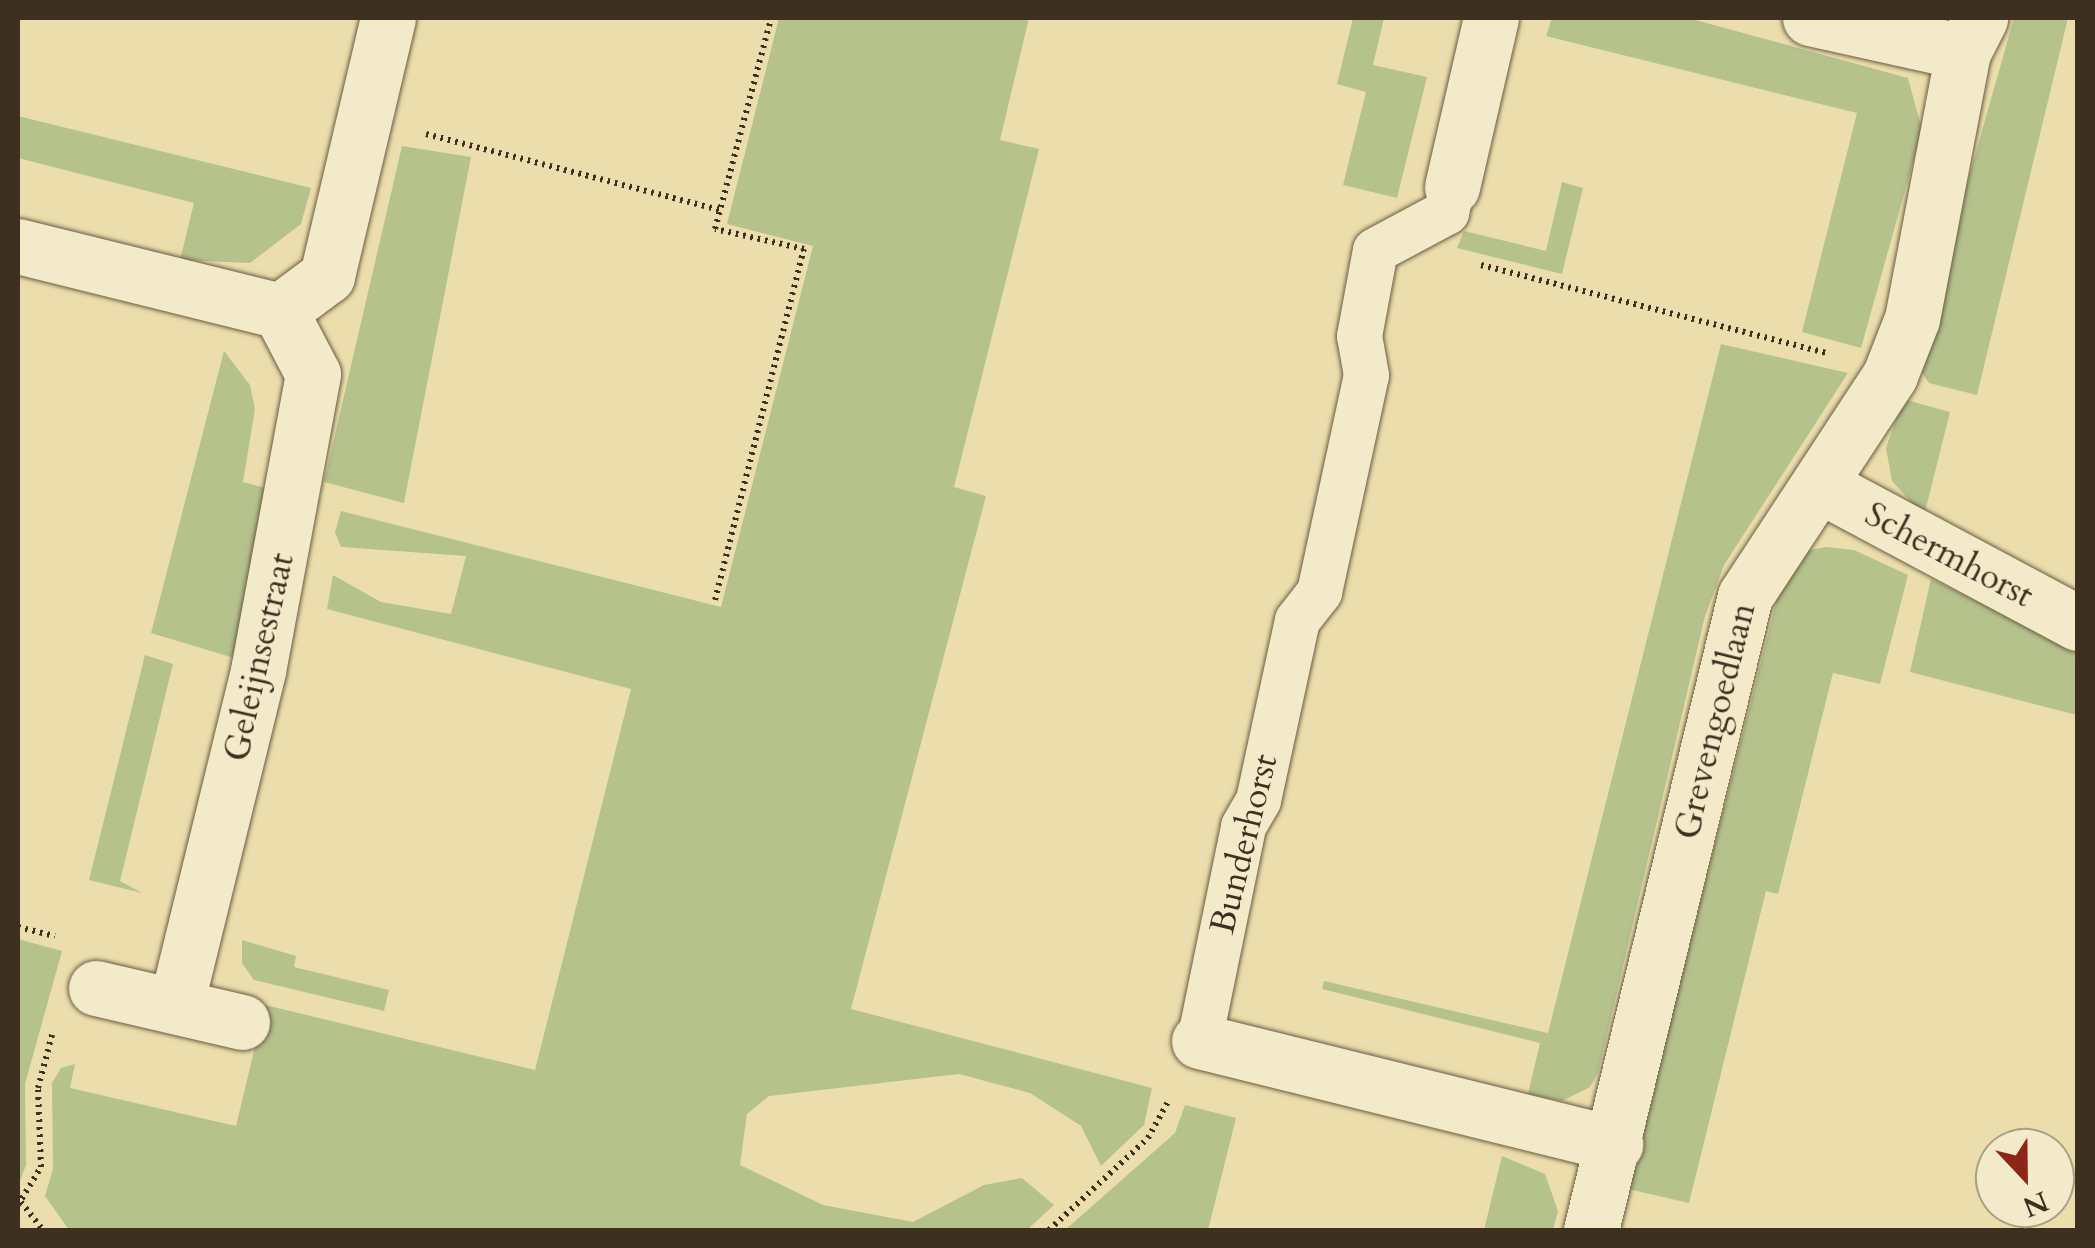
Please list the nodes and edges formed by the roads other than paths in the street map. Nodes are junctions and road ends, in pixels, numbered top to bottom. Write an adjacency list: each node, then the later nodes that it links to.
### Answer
1 (388, 18): 7 (street)
2 (1491, 18): 5 (street)
3 (1810, 18): 4 (street)
4 (1972, 35): 8 (street, Grevengoedlaan)
5 (1452, 188): 13 (lane, Bunderhorst)
6 (18, 246): 7 (street)
7 (280, 311): 11 (street, Geleijnsestraat)
8 (1820, 486): 9 (street, Schermhorst); 14 (street, Grevengoedlaan)
9 (2078, 623)
10 (96, 988): 11 (street)
11 (176, 1006): 12 (street)
12 (242, 1022)
13 (1198, 1041): 14 (street)
14 (1615, 1144): 15 (street, Grevengoedlaan)
15 (1591, 1230)

